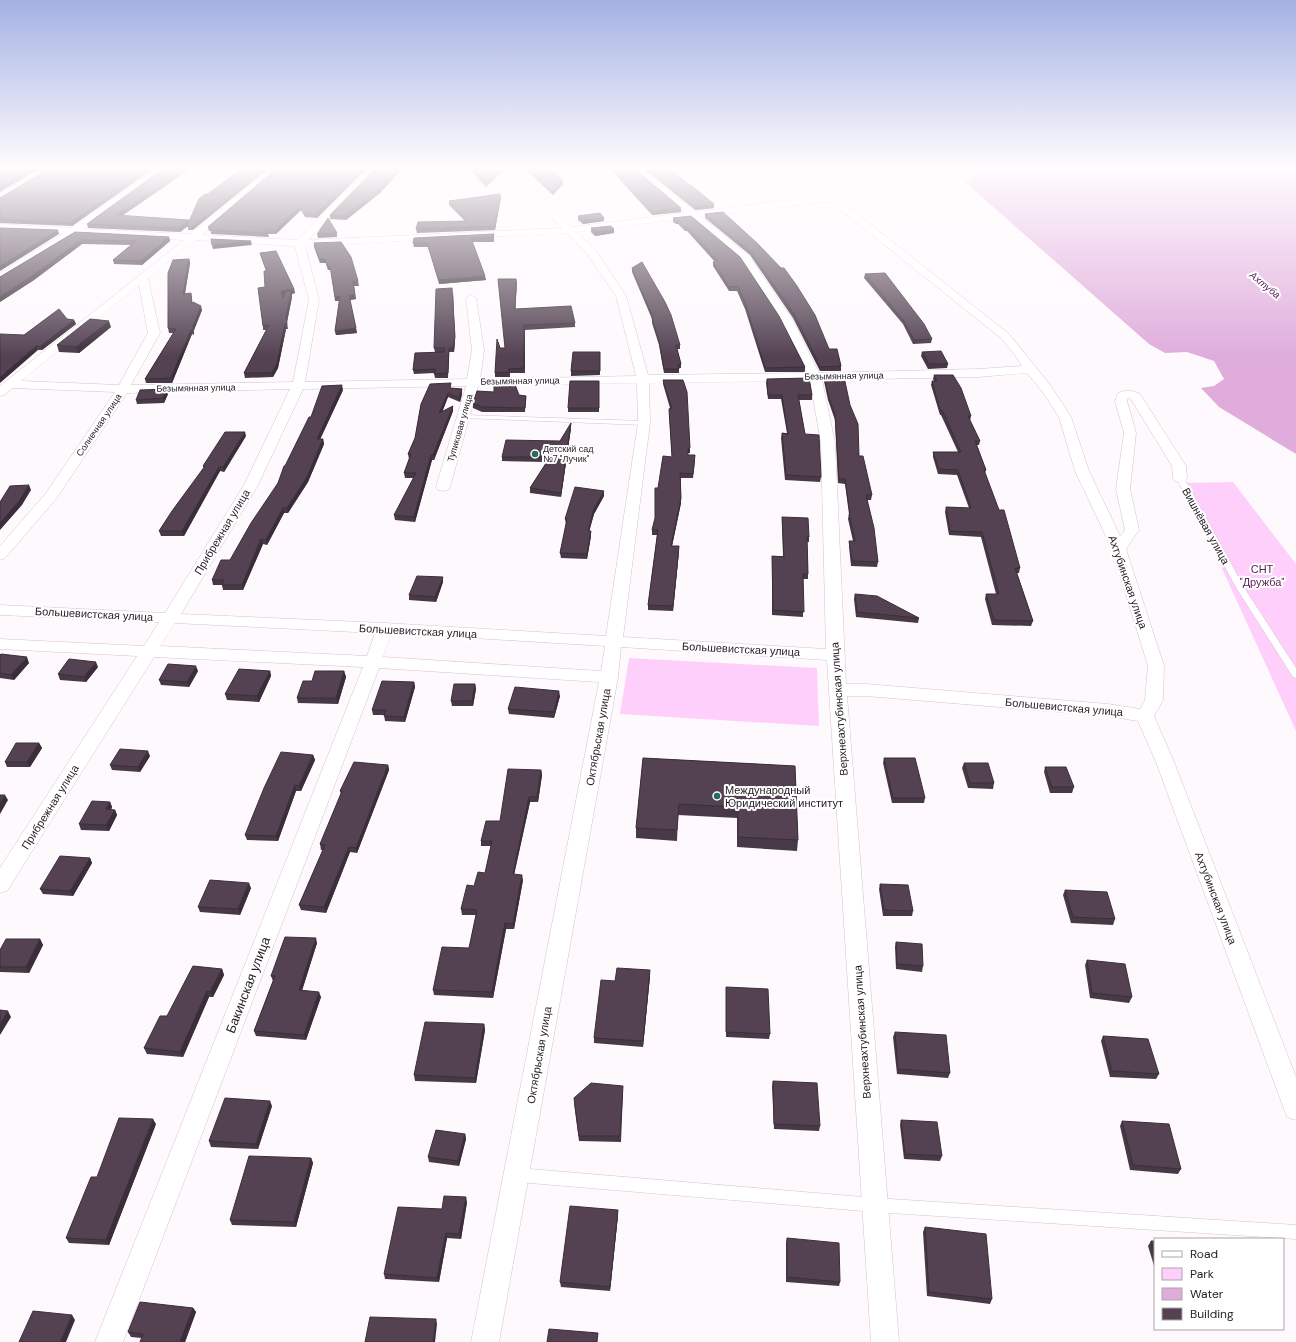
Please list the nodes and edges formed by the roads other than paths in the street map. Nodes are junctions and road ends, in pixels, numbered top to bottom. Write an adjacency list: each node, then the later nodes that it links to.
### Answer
1 (73, 232): 11 (street)
2 (85, 232): 9 (street)
3 (200, 232): 9 (street)
4 (309, 232): 10 (street)
5 (533, 232): 10 (street)
6 (572, 232): 16 (street, Октябрьская улица)
7 (713, 232): 15 (street, Верхнеахтубинская улица)
8 (874, 232): 14 (street, Ахтубинская улица)
9 (192, 238): 10 (street); 12 (street)
10 (298, 242): 19 (street, Прибрежная улица)
11 (0, 278)
12 (143, 278): 18 (street); 20 (street, Солнечная улица)
13 (471, 298): 17 (street, Тупиковая улица)
14 (1030, 369): 15 (street, Безымянная улица); 26 (street, Ахтубинская улица)
15 (815, 377): 16 (street, Безымянная улица); 34 (street, Верхнеахтубинская улица)
16 (643, 379): 17 (street, Безымянная улица); 23 (street, Октябрьская улица)
17 (473, 382): 19 (street, Безымянная улица); 22 (street, Тупиковая улица)
18 (10, 384): 20 (street, Безымянная улица); 21 (street)
19 (298, 386): 20 (street, Безымянная улица); 29 (street, Прибрежная улица)
20 (123, 389): 27 (street, Солнечная улица)
21 (0, 392)
22 (464, 417): 23 (lane); 25 (street, Тупиковая улица)
23 (644, 423): 31 (street, Октябрьская улица)
24 (1180, 478): 26 (street); 36 (lane, Вишнёвая улица)
25 (443, 487)
26 (1119, 548): 39 (street, Ахтубинская улица)
27 (0, 555)
28 (0, 610): 29 (street, Большевистская улица)
29 (170, 618): 30 (street, Большевистская улица); 33 (street, Прибрежная улица)
30 (385, 628): 31 (street, Большевистская улица); 35 (street, Бакинская улица)
31 (613, 642): 34 (street, Большевистская улица); 37 (street, Октябрьская улица)
32 (0, 644): 33 (street)
33 (148, 652): 35 (street); 40 (street, Прибрежная улица)
34 (835, 654): 38 (street, Верхнеахтубинская улица)
35 (373, 662): 37 (street); 45 (street, Бакинская улица)
36 (1296, 675)
37 (608, 677): 42 (street, Октябрьская улица)
38 (838, 690): 39 (street, Большевистская улица); 43 (street, Верхнеахтубинская улица)
39 (1146, 716): 41 (street, Ахтубинская улица)
40 (0, 885)
41 (1296, 1109)
42 (518, 1175): 43 (lane); 46 (street, Октябрьская улица)
43 (875, 1205): 44 (lane); 47 (street, Верхнеахтубинская улица)
44 (1296, 1232)
45 (109, 1342)
46 (485, 1342)
47 (885, 1342)

